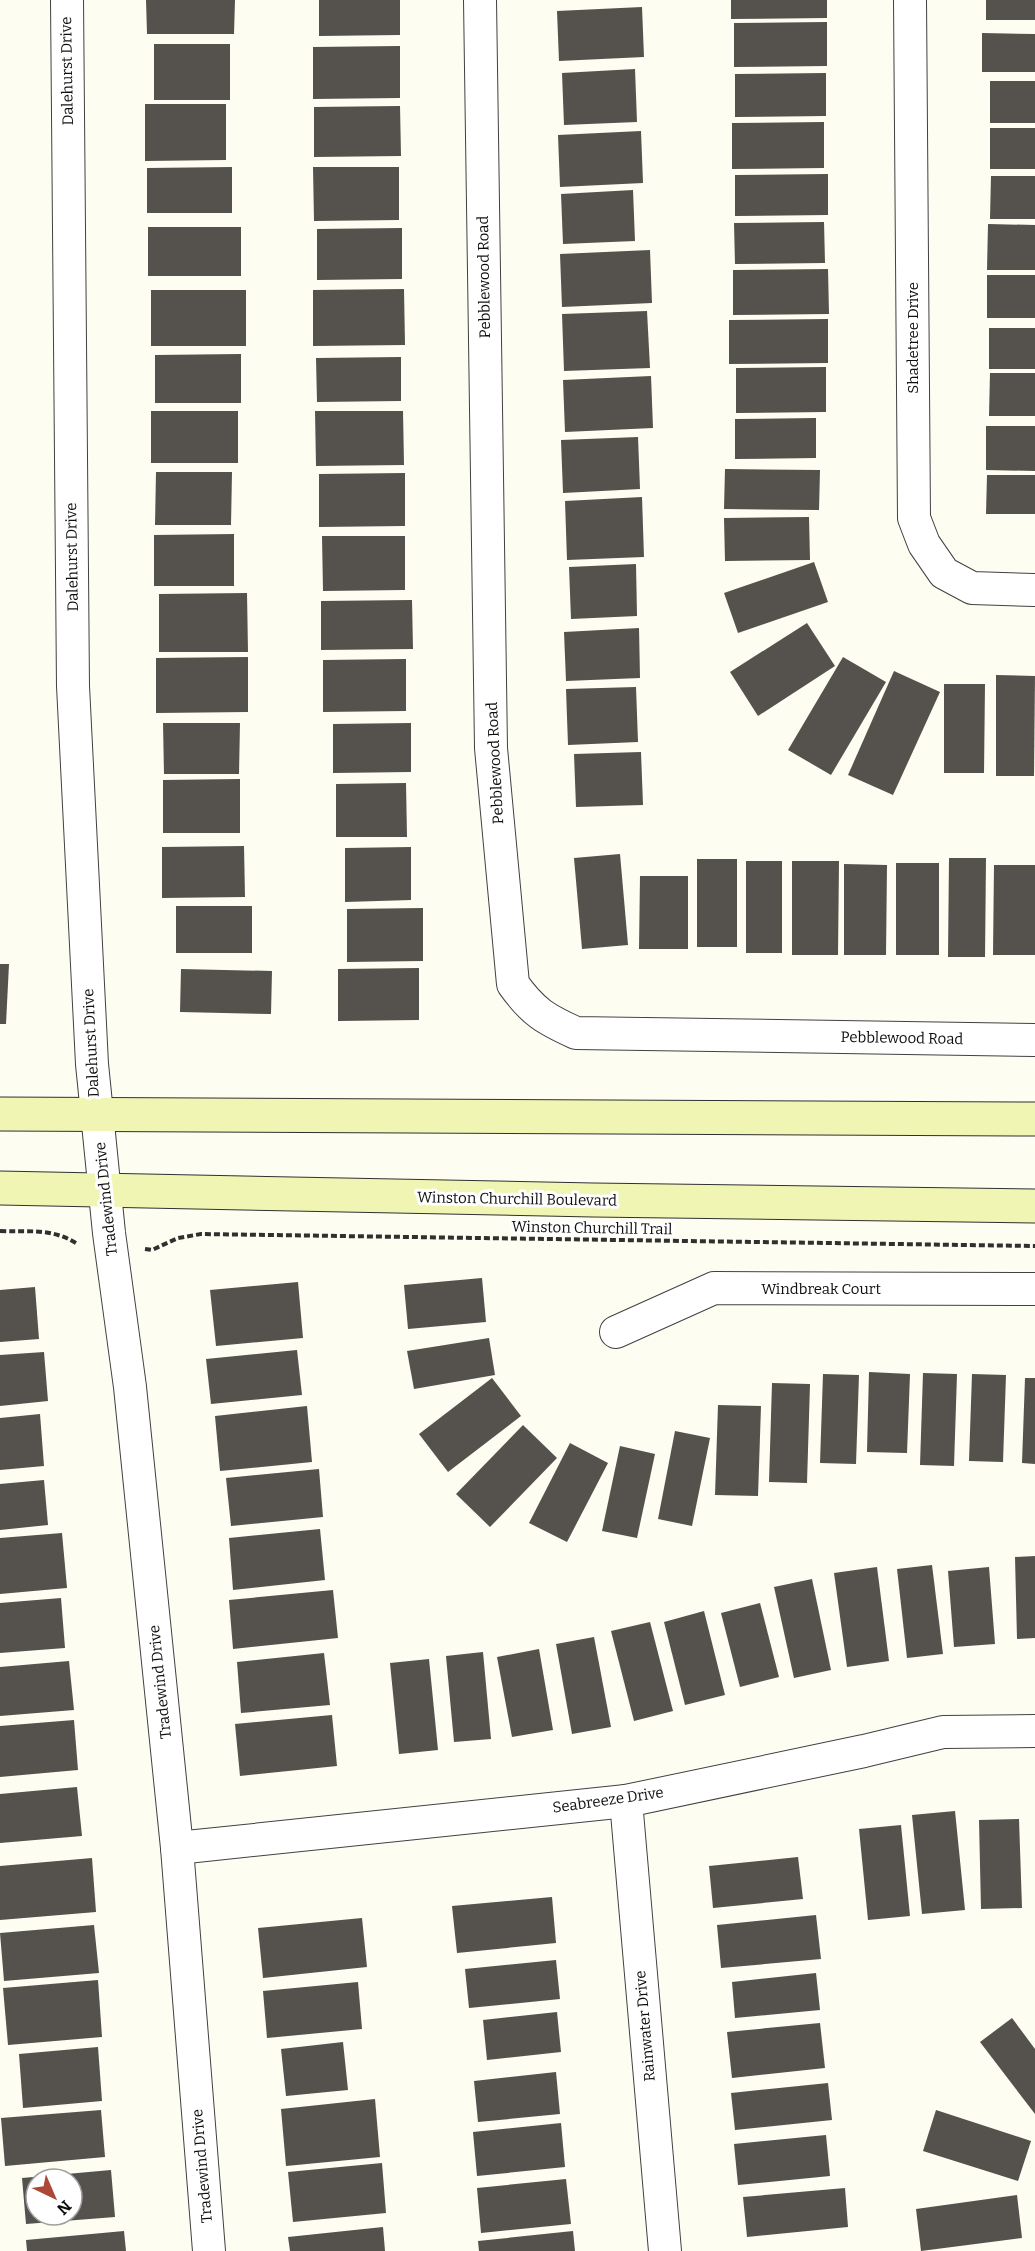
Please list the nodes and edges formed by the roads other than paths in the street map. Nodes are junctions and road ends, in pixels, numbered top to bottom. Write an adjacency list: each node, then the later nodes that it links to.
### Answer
1 (67, 0): 7 (street, Dalehurst Drive)
2 (480, 0): 5 (street, Pebblewood Road)
3 (910, 0): 4 (street, Shadetree Drive)
4 (1035, 590)
5 (1035, 1040)
6 (0, 1114): 7 (main road)
7 (96, 1114): 8 (main road); 10 (street, Tradewind Drive)
8 (1035, 1119)
9 (0, 1188): 10 (main road, Winston Churchill Boulevard)
10 (106, 1190): 11 (main road, Winston Churchill Boulevard); 16 (street, Tradewind Drive)
11 (1035, 1206)
12 (1035, 1289): 13 (street, Windbreak Court)
13 (616, 1332)
14 (1035, 1731): 15 (street, Seabreeze Drive)
15 (626, 1801): 16 (street, Seabreeze Drive); 18 (street, Rainwater Drive)
16 (177, 1848): 17 (street, Tradewind Drive)
17 (209, 2251)
18 (665, 2251)

